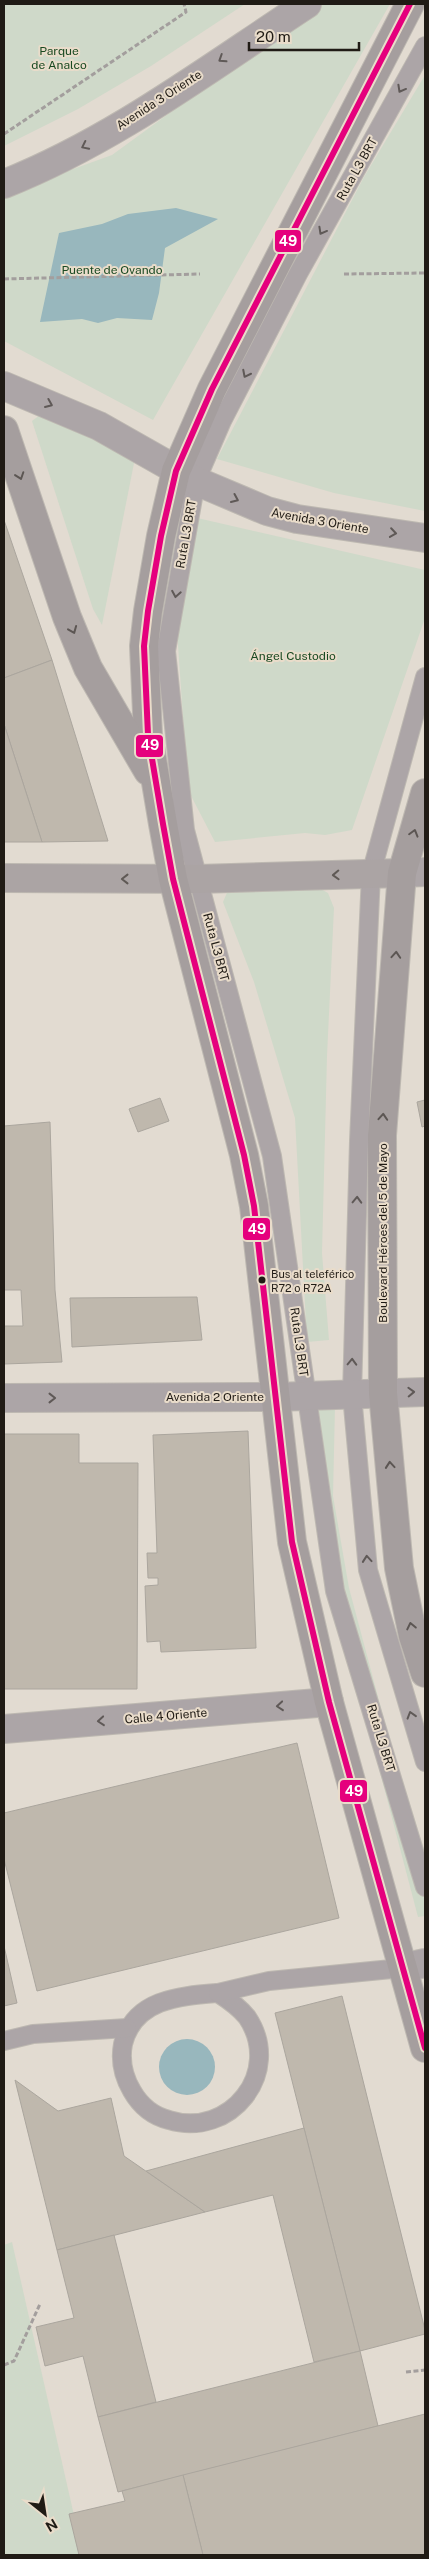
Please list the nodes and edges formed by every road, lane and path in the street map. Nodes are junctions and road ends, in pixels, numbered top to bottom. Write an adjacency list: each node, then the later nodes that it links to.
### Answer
1 (184, 4): 5 (path)
2 (307, 4): 6 (street, Avenida 3 Oriente, one-way to 6)
3 (410, 4): 13 (main road)
4 (425, 46): 13 (lane, Ruta L3 BRT, one-way to 13)
5 (4, 134)
6 (4, 184)
7 (425, 273): 9 (path)
8 (200, 274): 10 (path)
9 (344, 274)
10 (4, 279)
11 (4, 386): 13 (street, Avenida 3 Oriente, one-way to 13)
12 (4, 430): 16 (main road, one-way to 16)
13 (186, 476): 14 (street, Avenida 3 Oriente, one-way to 14); 16 (main road); 21 (lane, Ruta L3 BRT, one-way to 21)
14 (425, 538)
15 (425, 677): 19 (lane)
16 (156, 786): 21 (main road)
17 (425, 793): 18 (main road, Boulevard Héroes del 5 de Mayo, one-way to 17)
18 (414, 872): 19 (main road); 23 (main road, Boulevard Héroes del 5 de Mayo, one-way to 18)
19 (371, 874): 21 (main road, one-way to 21); 25 (lane, one-way to 19)
20 (4, 878): 21 (main road, one-way to 20)
21 (186, 879): 24 (lane, Ruta L3 BRT); 26 (main road)
22 (425, 1392): 23 (street, Avenida 2 Oriente, one-way to 22)
23 (384, 1393): 25 (street, Avenida 2 Oriente); 28 (main road, Boulevard Héroes del 5 de Mayo, one-way to 23)
24 (306, 1395): 25 (street, Avenida 2 Oriente); 26 (street, Avenida 2 Oriente); 32 (lane, Ruta L3 BRT)
25 (352, 1395): 31 (lane, one-way to 25)
26 (275, 1397): 27 (street, Avenida 2 Oriente, one-way to 26); 29 (main road)
27 (4, 1398)
28 (425, 1673)
29 (329, 1702): 30 (street, Calle 4 Oriente, one-way to 30); 33 (main road)
30 (4, 1729)
31 (425, 1762)
32 (425, 1887)
33 (414, 1965): 34 (lane); 37 (main road)
34 (218, 1993): 35 (lane); 35 (lane)
35 (127, 2028): 36 (lane)
36 (4, 2042)
37 (425, 2048)
38 (40, 2304): 39 (path)
39 (4, 2365)
40 (425, 2370): 41 (path)
41 (406, 2372)

